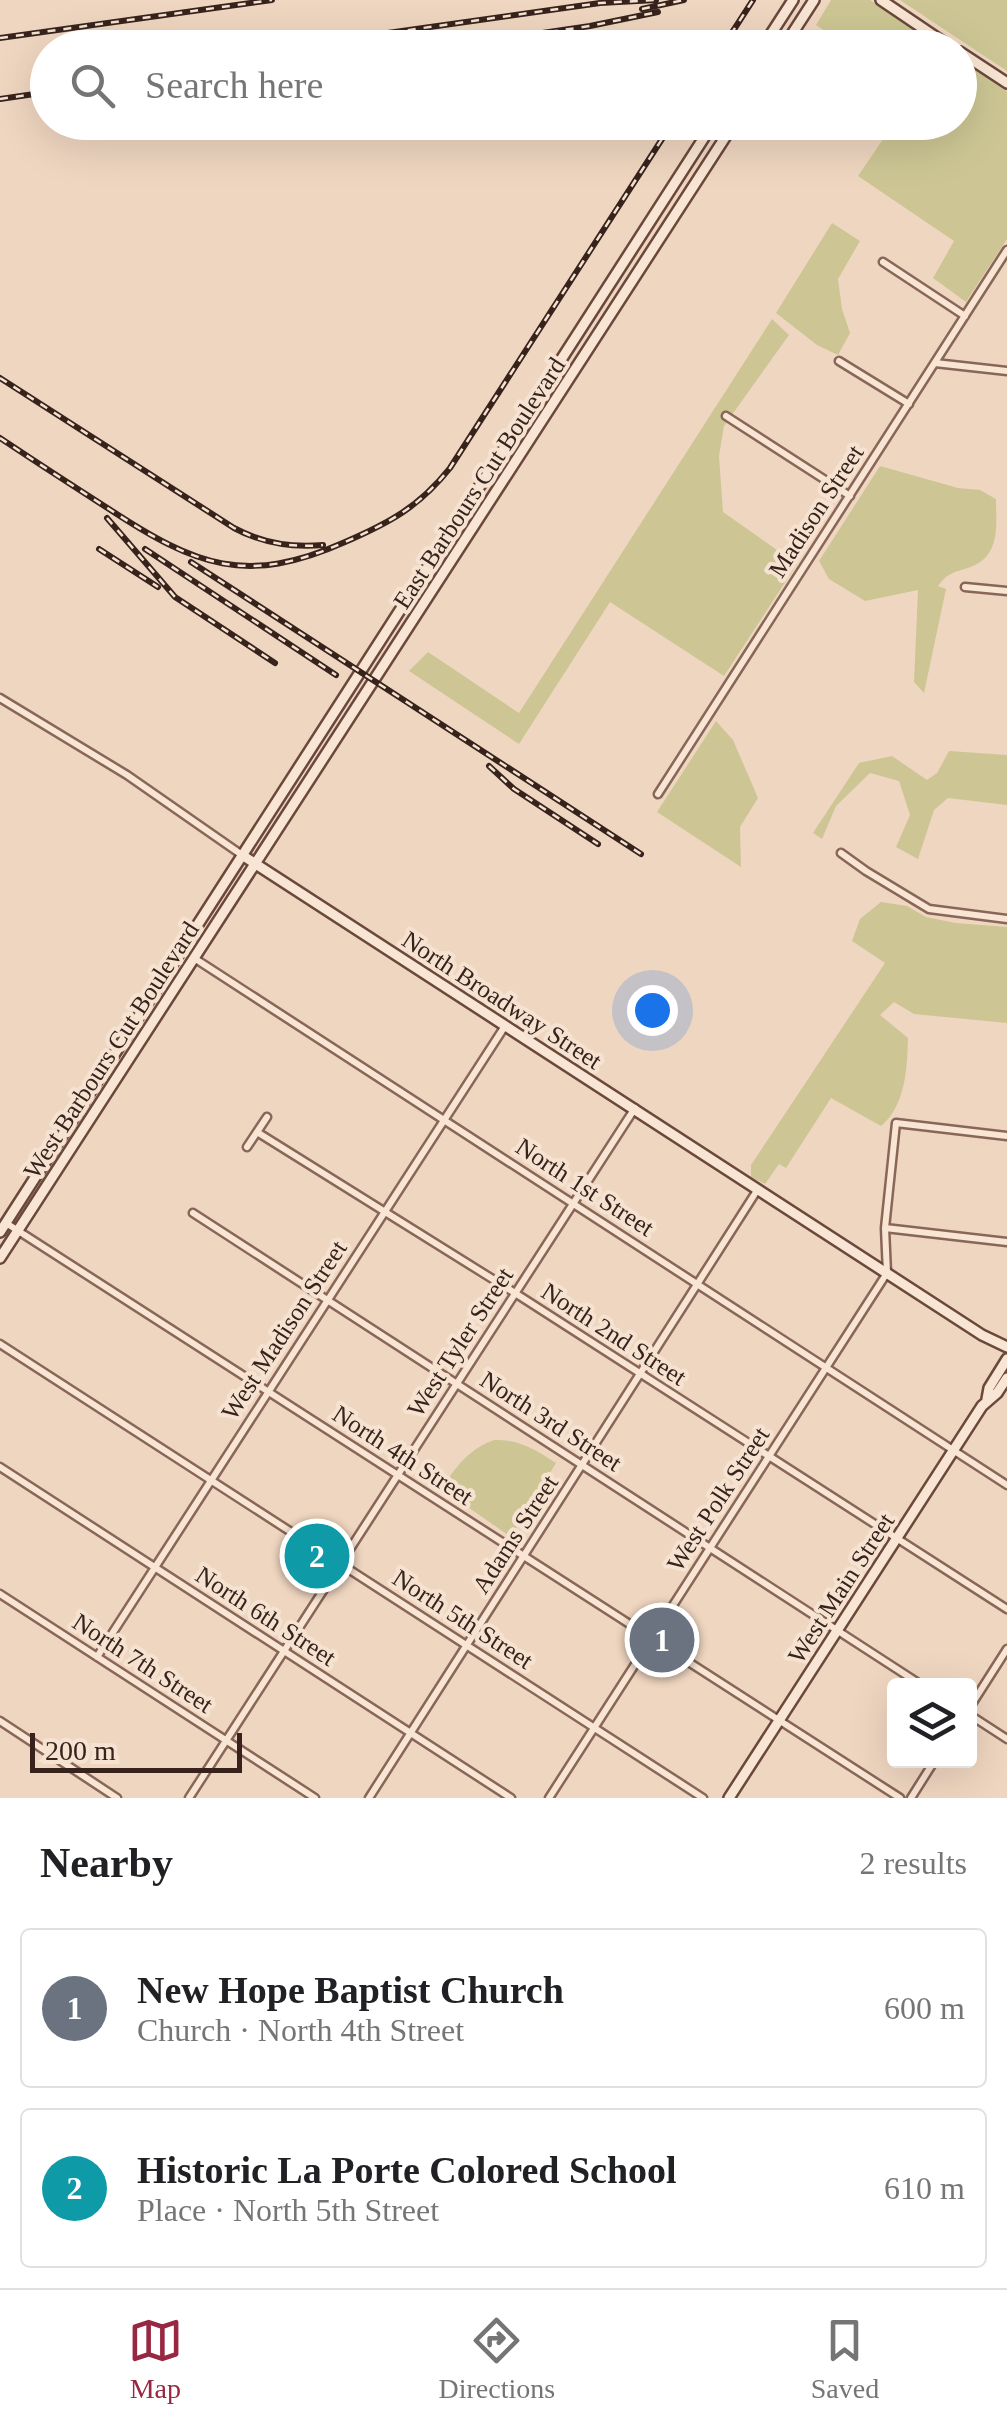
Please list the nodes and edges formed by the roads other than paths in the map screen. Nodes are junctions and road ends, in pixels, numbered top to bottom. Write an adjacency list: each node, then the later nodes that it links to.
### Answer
1 (793, 0): 4 (street)
2 (814, 0): 5 (street)
3 (881, 0): 6 (street)
4 (774, 30)
5 (795, 30)
6 (925, 30)
7 (977, 63): 8 (street)
8 (1007, 83)
9 (702, 140): 11 (street, East Barbours Cut Boulevard)
10 (724, 140): 12 (street, East Barbours Cut Boulevard)
11 (700, 143): 12 (street); 13 (street, East Barbours Cut Boulevard)
12 (716, 152): 15 (street, East Barbours Cut Boulevard)
13 (634, 246): 15 (street); 22 (street, East Barbours Cut Boulevard)
14 (1007, 250): 16 (street, Madison Street)
15 (649, 256): 23 (street, East Barbours Cut Boulevard)
16 (1004, 261): 18 (street, Madison Street)
17 (883, 262): 18 (street)
18 (965, 316): 20 (street, Madison Street)
19 (838, 360): 24 (street)
20 (935, 363): 21 (street); 24 (street, Madison Street)
21 (1007, 372)
22 (547, 382): 23 (street); 27 (street, East Barbours Cut Boulevard)
23 (562, 392): 28 (street, East Barbours Cut Boulevard)
24 (909, 404): 26 (street, Madison Street)
25 (726, 416): 26 (street)
26 (850, 496): 34 (street, Madison Street)
27 (433, 556): 28 (street); 32 (street, East Barbours Cut Boulevard)
28 (449, 566): 33 (street, East Barbours Cut Boulevard)
29 (965, 586): 30 (street)
30 (1007, 591)
31 (0, 698): 36 (street, North Broadway Street)
32 (340, 701): 33 (street); 36 (street, East Barbours Cut Boulevard)
33 (355, 710): 37 (street, East Barbours Cut Boulevard)
34 (658, 794)
35 (840, 853): 38 (street)
36 (242, 855): 37 (street, North Broadway Street); 41 (street, West Barbours Cut Boulevard)
37 (255, 864): 39 (street, West Barbours Cut Boulevard); 40 (street, North Broadway Street)
38 (1007, 919)
39 (194, 958): 42 (street, West Barbours Cut Boulevard); 45 (street, North 1st Street)
40 (505, 1026): 43 (street, North Broadway Street); 45 (street, West Madison Street)
41 (104, 1070): 42 (street); 46 (street, West Barbours Cut Boulevard)
42 (116, 1080): 49 (street, West Barbours Cut Boulevard)
43 (635, 1108): 51 (street, North Broadway Street); 52 (street, West Tyler Street)
44 (268, 1117): 47 (street)
45 (444, 1120): 52 (street, North 1st Street); 53 (street, West Madison Street)
46 (66, 1129): 49 (street); 55 (street, West Barbours Cut Boulevard)
47 (258, 1132): 50 (street); 53 (street, North 2nd Street)
48 (1007, 1136): 56 (street)
49 (78, 1137): 57 (street, West Barbours Cut Boulevard)
50 (248, 1147)
51 (758, 1189): 60 (street, North Broadway Street); 61 (street, Adams Street)
52 (574, 1203): 61 (street, North 1st Street); 62 (street, West Tyler Street)
53 (385, 1212): 62 (street, North 2nd Street); 63 (street, West Madison Street)
54 (192, 1213): 63 (street, North 3rd Street)
55 (3, 1227): 57 (street, North 4th Street)
56 (885, 1228): 58 (street); 60 (street)
57 (18, 1230): 59 (street, West Barbours Cut Boulevard); 72 (street, North 4th Street)
58 (1007, 1242)
59 (0, 1258)
60 (888, 1273): 64 (street, North Broadway Street); 68 (street, West Polk Street)
61 (697, 1285): 68 (street, North 1st Street); 69 (street, Adams Street)
62 (515, 1293): 69 (street, North 2nd Street); 71 (street, West Tyler Street)
63 (328, 1300): 71 (street, North 3rd Street); 72 (street, West Madison Street)
64 (982, 1335): 66 (street, North Broadway Street); 67 (street, North Broadway Street)
65 (0, 1344): 79 (street, North 5th Street)
66 (1007, 1347)
67 (1007, 1359): 73 (street, West Main Street)
68 (826, 1368): 74 (street, North 1st Street); 75 (street, West Polk Street)
69 (640, 1375): 75 (street, North 2nd Street); 76 (street, Adams Street)
70 (1007, 1378): 73 (street, West Main Street)
71 (456, 1384): 76 (street, North 3rd Street); 78 (street, West Tyler Street)
72 (268, 1391): 78 (street, North 4th Street); 79 (street, West Madison Street)
73 (988, 1400): 74 (street, West Main Street)
74 (954, 1450): 80 (street, North 1st Street); 81 (street, West Main Street)
75 (768, 1457): 81 (street, North 2nd Street); 82 (street, West Polk Street)
76 (582, 1466): 82 (street, North 3rd Street); 83 (street, Adams Street)
77 (0, 1467): 85 (street, North 6th Street)
78 (398, 1475): 83 (street, North 4th Street); 84 (street, West Tyler Street)
79 (210, 1482): 84 (street, North 5th Street); 85 (street, West Madison Street)
80 (1007, 1485)
81 (897, 1538): 87 (street, North 2nd Street); 88 (street, West Main Street)
82 (710, 1548): 88 (street, North 3rd Street); 89 (street, West Polk Street)
83 (523, 1557): 89 (street, North 4th Street); 90 (street, Adams Street)
84 (341, 1563): 90 (street, North 5th Street); 92 (street, West Tyler Street)
85 (155, 1567): 92 (street, North 6th Street); 93 (street, West Madison Street)
86 (0, 1594): 93 (street, North 7th Street)
87 (1007, 1610)
88 (837, 1631): 94 (street, North 3rd Street); 98 (street, West Main Street)
89 (652, 1638): 98 (street, North 4th Street); 99 (street, West Polk Street)
90 (467, 1645): 99 (street, North 5th Street); 100 (street, Adams Street)
91 (1007, 1649): 95 (street)
92 (284, 1652): 100 (street, North 6th Street); 102 (street, West Tyler Street)
93 (97, 1656): 102 (street, North 7th Street)
94 (910, 1678)
95 (977, 1696)
96 (0, 1720): 104 (street)
97 (977, 1720): 101 (street)
98 (779, 1721): 111 (street, West Main Street); 112 (street, North 4th Street)
99 (594, 1728): 109 (street, West Polk Street); 110 (street, North 5th Street)
100 (410, 1734): 107 (street, Adams Street); 108 (street, North 6th Street)
101 (1007, 1739)
102 (226, 1740): 105 (street, West Tyler Street); 106 (street, North 7th Street)
103 (930, 1768): 113 (street)
104 (117, 1798)
105 (189, 1798)
106 (316, 1798)
107 (369, 1798)
108 (511, 1798)
109 (549, 1798)
110 (703, 1798)
111 (730, 1798)
112 (900, 1798)
113 (911, 1798)

